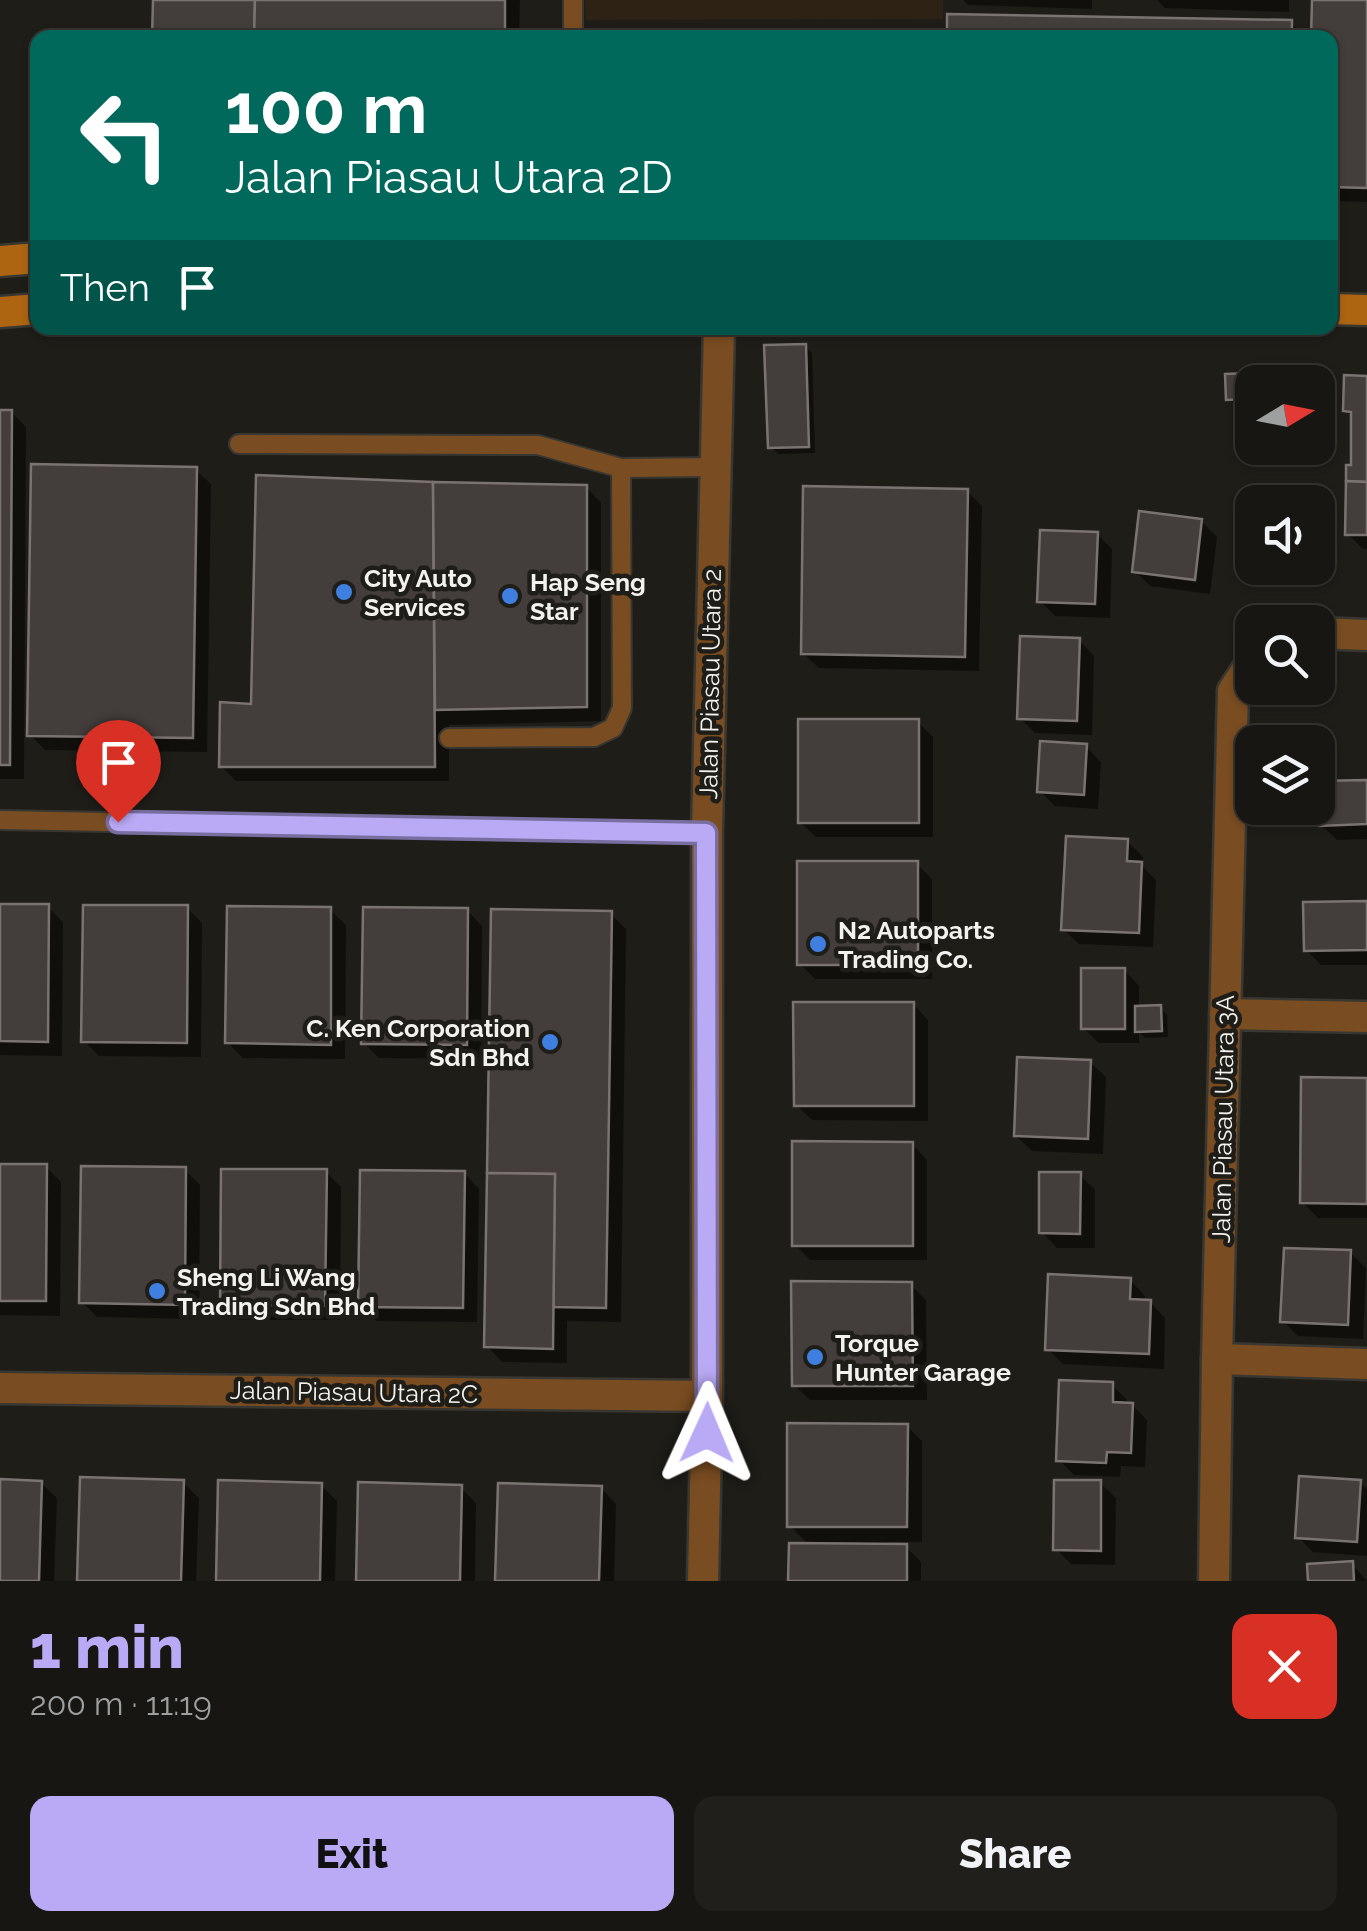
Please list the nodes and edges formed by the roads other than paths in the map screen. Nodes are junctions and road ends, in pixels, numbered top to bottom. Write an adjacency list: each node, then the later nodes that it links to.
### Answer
1 (573, 0): 2 (lane)
2 (573, 30)
3 (30, 259): 4 (street)
4 (0, 261)
5 (1338, 309): 7 (street)
6 (30, 310): 8 (street)
7 (1367, 310)
8 (0, 312)
9 (719, 335): 11 (street, Jalan Piasau Utara 2)
10 (240, 444): 12 (lane)
11 (716, 467): 12 (lane); 18 (street, Jalan Piasau Utara 2)
12 (622, 468): 16 (lane)
13 (1335, 634): 14 (street)
14 (1367, 635)
15 (1235, 688): 19 (street, Jalan Piasau Utara 3A)
16 (449, 738)
17 (0, 820): 18 (lane)
18 (706, 833): 24 (street, Jalan Piasau Utara 2)
19 (1226, 1014): 20 (street); 21 (street, Jalan Piasau Utara 3A)
20 (1367, 1017)
21 (1217, 1359): 22 (street); 26 (street, Jalan Piasau Utara 3A)
22 (1367, 1364)
23 (0, 1388): 24 (street, Jalan Piasau Utara 2C)
24 (708, 1396): 25 (street, Jalan Piasau Utara 2)
25 (703, 1581)
26 (1214, 1581)

